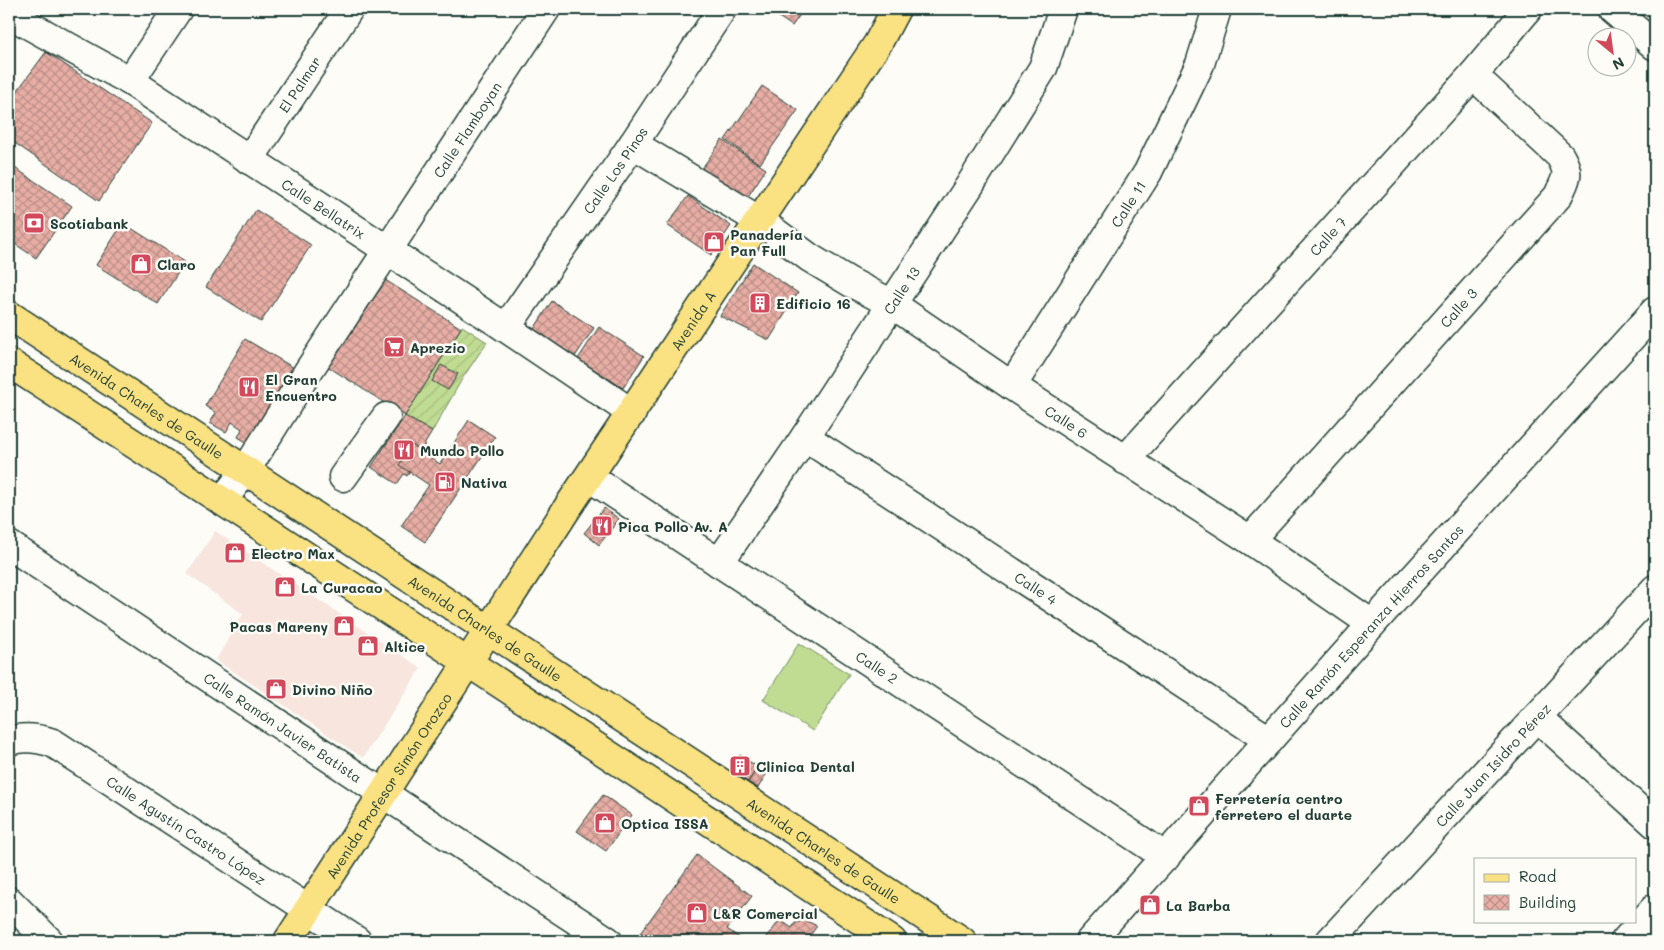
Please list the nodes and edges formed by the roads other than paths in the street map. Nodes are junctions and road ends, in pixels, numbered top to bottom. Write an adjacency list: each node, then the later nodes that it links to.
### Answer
1 (178, 9): 13 (street)
2 (349, 9): 15 (street, El Palmar)
3 (546, 9): 17 (street, Calle Flamboyan)
4 (722, 9): 14 (street, Calle Los Pinos)
5 (896, 9): 16 (main road, Avenida A)
6 (1063, 9): 18 (street, Calle 13)
7 (1217, 9): 23 (street, Calle 11)
8 (1528, 9): 12 (street, Calle 7)
9 (1612, 9): 11 (street)
10 (9, 11): 13 (street, Calle Bellatrix)
11 (1655, 46)
12 (1472, 75): 27 (street, Calle 7); 32 (street, Calle 3)
13 (130, 81): 15 (street, Calle Bellatrix)
14 (633, 144): 16 (street, Calle 6); 21 (street, Calle Los Pinos)
15 (249, 160): 17 (street, Calle Bellatrix)
16 (760, 221): 18 (street, Calle 6); 24 (main road, Avenida A)
17 (387, 250): 21 (street, Calle Bellatrix); 28 (street, Calle Flamboyan)
18 (892, 304): 23 (street, Calle 6); 26 (street, Calle 13)
19 (1655, 311): 36 (street, Calle Ramón Esperanza Hierros Santos)
20 (9, 315): 28 (main road, Avenida Charles de Gaulle)
21 (506, 328): 24 (street, Calle Bellatrix)
22 (9, 362): 31 (main road)
23 (1012, 386): 27 (street, Calle 6)
24 (632, 413): 30 (main road, Avenida A)
25 (386, 418): 29 (street)
26 (804, 437): 34 (street, Calle 13); 40 (street, Calle 4)
27 (1125, 460): 32 (street, Calle 6)
28 (246, 470): 31 (street, Calle Flamboyan); 37 (main road, Avenida Charles de Gaulle)
29 (342, 477)
30 (589, 477): 34 (street, Calle 2); 37 (main road, Avenida A)
31 (222, 501): 38 (main road)
32 (1250, 540): 36 (street, Calle 6)
33 (9, 545): 42 (street, Calle Ramón Javier Batista)
34 (719, 563): 44 (street, Calle 2)
35 (1655, 589): 39 (street, Calle Juan Isidro Pérez)
36 (1372, 624): 40 (street, Calle Ramón Esperanza Hierros Santos)
37 (489, 630): 38 (main road, Avenida Profesor Simón Orozco); 53 (main road, Avenida Charles de Gaulle)
38 (468, 662): 42 (main road, Avenida Profesor Simón Orozco); 52 (main road)
39 (1537, 717): 43 (street); 55 (street, Calle Juan Isidro Pérez)
40 (1269, 740): 44 (street, Calle Ramón Esperanza Hierros Santos)
41 (9, 741): 47 (street, Calle Agustín Castro López)
42 (384, 794): 47 (main road, Avenida Profesor Simón Orozco); 51 (street, Calle Ramón Javier Batista)
43 (1655, 824)
44 (1166, 857): 54 (street, Calle Ramón Esperanza Hierros Santos)
45 (9, 900): 48 (street)
46 (1655, 908): 56 (street)
47 (308, 909): 49 (main road, Avenida Profesor Simón Orozco); 50 (street, Calle Agustín Castro López)
48 (49, 941)
49 (288, 941)
50 (357, 941)
51 (608, 941)
52 (892, 941)
53 (962, 941)
54 (1090, 941)
55 (1330, 941)
56 (1625, 941)

